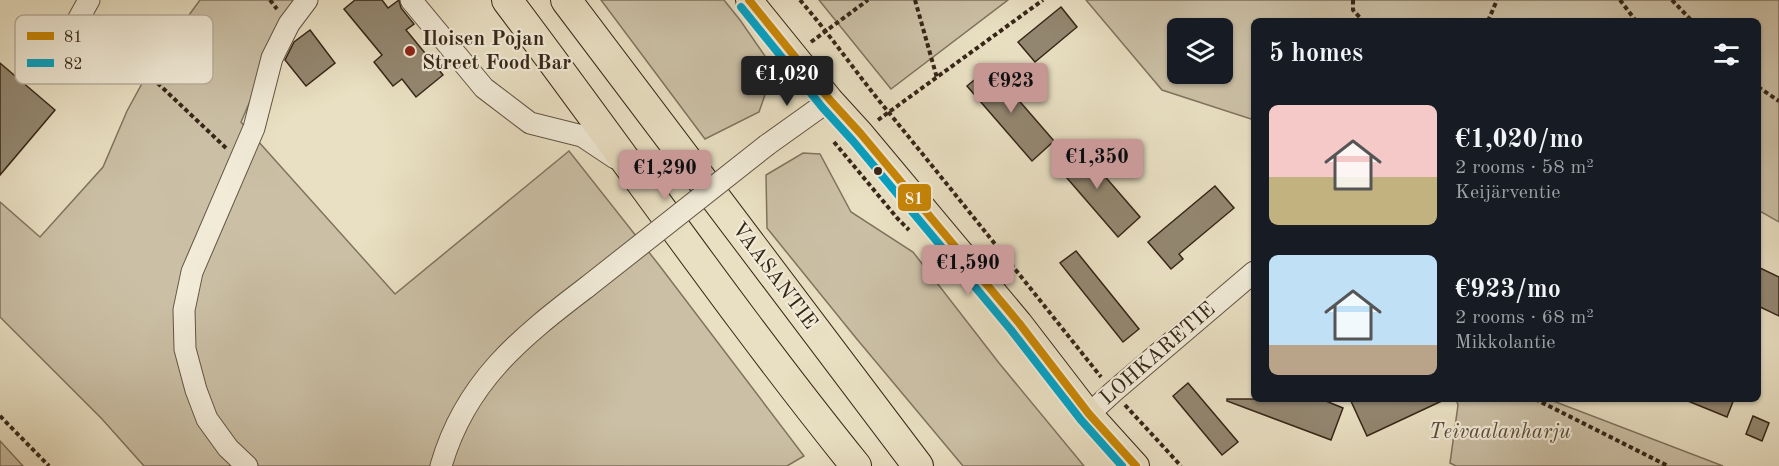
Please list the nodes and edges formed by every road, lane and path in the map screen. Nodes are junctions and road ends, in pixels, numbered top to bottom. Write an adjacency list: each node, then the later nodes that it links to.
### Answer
1 (89, 0): 15 (street)
2 (307, 0): 29 (street)
3 (411, 0): 30 (street)
4 (507, 0): 30 (highway)
5 (566, 0): 41 (highway, VAASANTIE)
6 (749, 0): 24 (main road)
7 (800, 0): 20 (path)
8 (868, 0): 20 (path)
9 (915, 0): 21 (path)
10 (1043, 0): 21 (path)
11 (1353, 0): 16 (path)
12 (1497, 0): 17 (path)
13 (1620, 0): 18 (path)
14 (1672, 0): 19 (path)
15 (81, 15)
16 (1360, 18)
17 (1489, 18)
18 (1634, 18)
19 (1689, 18)
20 (826, 30): 26 (path)
21 (937, 78): 26 (path)
22 (158, 84): 29 (path)
23 (1761, 89): 25 (path)
24 (830, 99): 27 (main road); 39 (street, bridge)
25 (1779, 101)
26 (888, 112): 27 (path); 33 (path)
27 (861, 134): 35 (main road)
28 (831, 138): 31 (path)
29 (239, 161): 38 (street)
30 (640, 178): 40 (highway)
31 (898, 219)
32 (1251, 275): 33 (street, LOHKARETIE)
33 (1113, 392): 35 (street, LOHKARETIE); 43 (path)
34 (1541, 402): 44 (path)
35 (1089, 414): 42 (main road)
36 (0, 416): 37 (path)
37 (49, 466)
38 (248, 466)
39 (441, 466)
40 (856, 466)
41 (918, 466)
42 (1136, 466)
43 (1181, 466)
44 (1668, 466)

